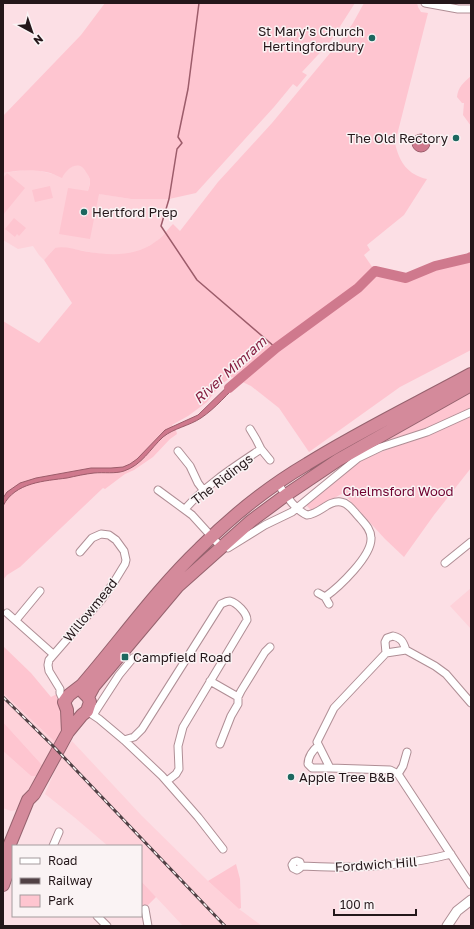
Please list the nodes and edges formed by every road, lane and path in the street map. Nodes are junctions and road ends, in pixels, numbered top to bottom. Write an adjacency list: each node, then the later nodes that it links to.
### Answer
1 (425, 3): 2 (street)
2 (471, 9)
3 (471, 374): 10 (highway)
4 (471, 386): 13 (highway)
5 (471, 412): 14 (street)
6 (250, 429): 7 (street, The Ridings)
7 (261, 449): 9 (street, The Ridings); 12 (street, The Ridings)
8 (178, 451): 12 (street)
9 (270, 460)
10 (278, 484): 13 (street); 16 (highway)
11 (158, 490): 15 (street)
12 (204, 491): 15 (street, The Ridings)
13 (286, 495): 14 (street); 18 (highway)
14 (298, 508): 18 (street); 22 (street)
15 (185, 509): 16 (street)
16 (212, 536): 18 (street); 32 (highway)
17 (471, 542): 20 (street)
18 (224, 548): 33 (highway)
19 (80, 552): 28 (street, Willowmead)
20 (445, 563)
21 (40, 591): 24 (street)
22 (318, 593)
23 (7, 613): 24 (street, Willowmead)
24 (16, 620): 28 (street, Willowmead)
25 (270, 647): 34 (street)
26 (406, 650): 27 (street); 27 (street); 35 (street)
27 (386, 653): 41 (street)
28 (53, 654): 31 (street, Willowmead)
29 (133, 658): 37 (street)
30 (210, 681): 34 (street); 39 (street); 45 (street)
31 (60, 689): 32 (street); 36 (street, Willowmead)
32 (74, 691): 33 (highway); 36 (highway)
33 (88, 697): 37 (highway)
34 (238, 697): 40 (street)
35 (471, 703)
36 (66, 706): 37 (highway); 38 (highway)
37 (87, 714): 38 (highway); 39 (street)
38 (68, 732): 46 (highway)
39 (124, 740): 45 (street)
40 (220, 744)
41 (318, 746): 43 (street); 43 (street)
42 (407, 752): 44 (street)
43 (330, 768): 44 (street)
44 (398, 774): 53 (street)
45 (167, 781): 51 (street)
46 (34, 794): 48 (highway); 49 (highway)
47 (58, 832): 50 (street)
48 (14, 845)
49 (17, 845)
50 (53, 845)
51 (223, 849)
52 (12, 852): 54 (highway)
53 (451, 854): 55 (street, Fordwich Hill); 57 (street)
54 (9, 863): 56 (highway)
55 (302, 866)
56 (3, 885)
57 (471, 885)
58 (471, 900): 63 (main road)
59 (145, 909): 62 (street)
60 (98, 917): 61 (street)
61 (107, 926)
62 (148, 926)
63 (447, 926)

